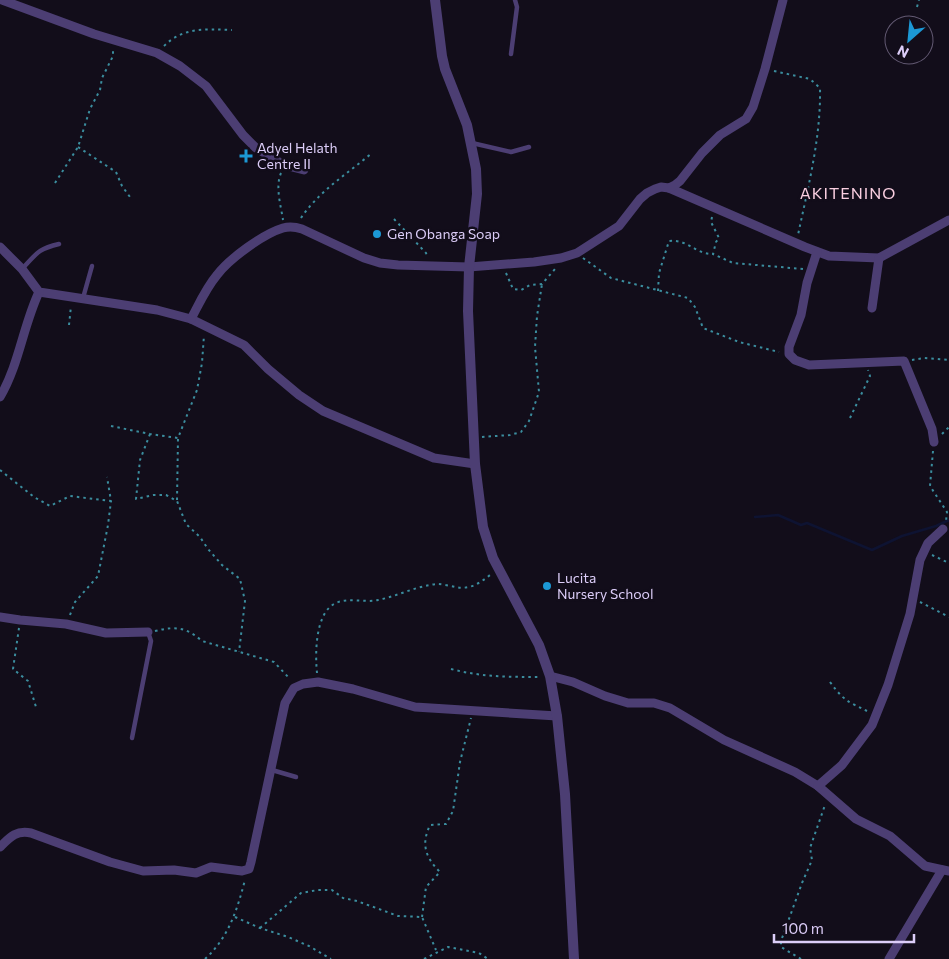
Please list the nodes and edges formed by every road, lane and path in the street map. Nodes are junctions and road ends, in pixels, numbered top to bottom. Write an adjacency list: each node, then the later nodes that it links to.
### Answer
1 (2, 0): 8 (street)
2 (435, 0): 12 (street)
3 (515, 0): 10 (lane)
4 (783, 0): 11 (street)
5 (919, 0): 6 (path)
6 (916, 7)
7 (232, 30): 9 (path)
8 (112, 39): 9 (street); 13 (path)
9 (157, 53): 16 (street)
10 (511, 54)
11 (765, 69): 19 (street); 26 (path)
12 (472, 143): 14 (lane); 37 (street)
13 (78, 147): 18 (path); 20 (path)
14 (529, 147)
15 (372, 153): 25 (path)
16 (284, 165): 17 (street); 24 (path)
17 (304, 170)
18 (55, 183)
19 (669, 188): 21 (street); 29 (street)
20 (130, 197)
21 (714, 208): 26 (street); 31 (path)
22 (394, 218): 36 (path)
23 (949, 220): 33 (street)
24 (284, 227): 25 (street); 46 (street)
25 (295, 227): 36 (street)
26 (796, 242): 30 (street)
27 (59, 244): 38 (lane)
28 (0, 247): 38 (street)
29 (577, 252): 32 (street); 41 (path)
30 (817, 252): 33 (street); 39 (street)
31 (713, 254): 39 (path); 41 (path)
32 (561, 258): 34 (street); 40 (path)
33 (879, 258): 45 (street)
34 (502, 265): 37 (street); 40 (path)
35 (92, 266): 44 (lane)
36 (430, 266): 37 (street)
37 (469, 267): 57 (street)
38 (22, 269): 42 (street)
39 (810, 270): 49 (street)
40 (542, 284): 57 (path)
41 (658, 291): 49 (path)
42 (39, 292): 43 (street); 53 (street)
43 (72, 296): 44 (street); 47 (path)
44 (83, 298): 46 (street)
45 (872, 308)
46 (191, 319): 48 (street)
47 (69, 325)
48 (204, 325): 58 (path); 60 (street)
49 (789, 354): 52 (street)
50 (949, 360): 51 (path)
51 (904, 361): 52 (street); 59 (street)
52 (866, 363): 54 (path)
53 (0, 397)
54 (850, 418)
55 (111, 426): 56 (path)
56 (150, 434): 58 (path); 64 (path)
57 (474, 437): 60 (street)
58 (178, 438): 64 (path)
59 (934, 442): 65 (path)
60 (475, 464): 68 (street)
61 (0, 470): 63 (path)
62 (107, 476): 63 (path)
63 (111, 501): 73 (path)
64 (177, 501): 75 (path)
65 (943, 529): 66 (street)
66 (923, 551): 67 (path); 69 (street)
67 (949, 563)
68 (498, 568): 77 (street); 78 (path)
69 (914, 598): 71 (path); 83 (street)
70 (0, 617): 72 (street)
71 (949, 617)
72 (20, 620): 73 (street); 81 (path)
73 (66, 624): 74 (street)
74 (148, 632): 75 (path); 85 (lane)
75 (239, 652): 80 (path)
76 (451, 668): 77 (path)
77 (550, 676): 84 (street); 88 (street)
78 (318, 682): 80 (street); 82 (street)
79 (830, 682): 83 (path)
80 (294, 688): 86 (street)
81 (36, 707)
82 (473, 712): 84 (street); 94 (path)
83 (876, 715): 88 (street)
84 (557, 716): 101 (street)
85 (132, 738)
86 (272, 770): 87 (lane); 91 (street)
87 (296, 776)
88 (818, 786): 89 (street)
89 (829, 796): 92 (street); 102 (path)
90 (0, 847): 91 (street)
91 (248, 868): 93 (path)
92 (946, 870): 103 (street)
93 (234, 917): 95 (path); 97 (path)
94 (422, 917): 95 (path); 96 (path)
95 (260, 928): 98 (path)
96 (436, 950)
97 (206, 959)
98 (331, 959)
99 (424, 959): 100 (path)
100 (488, 959)
101 (574, 959)
102 (801, 959)
103 (889, 959)

